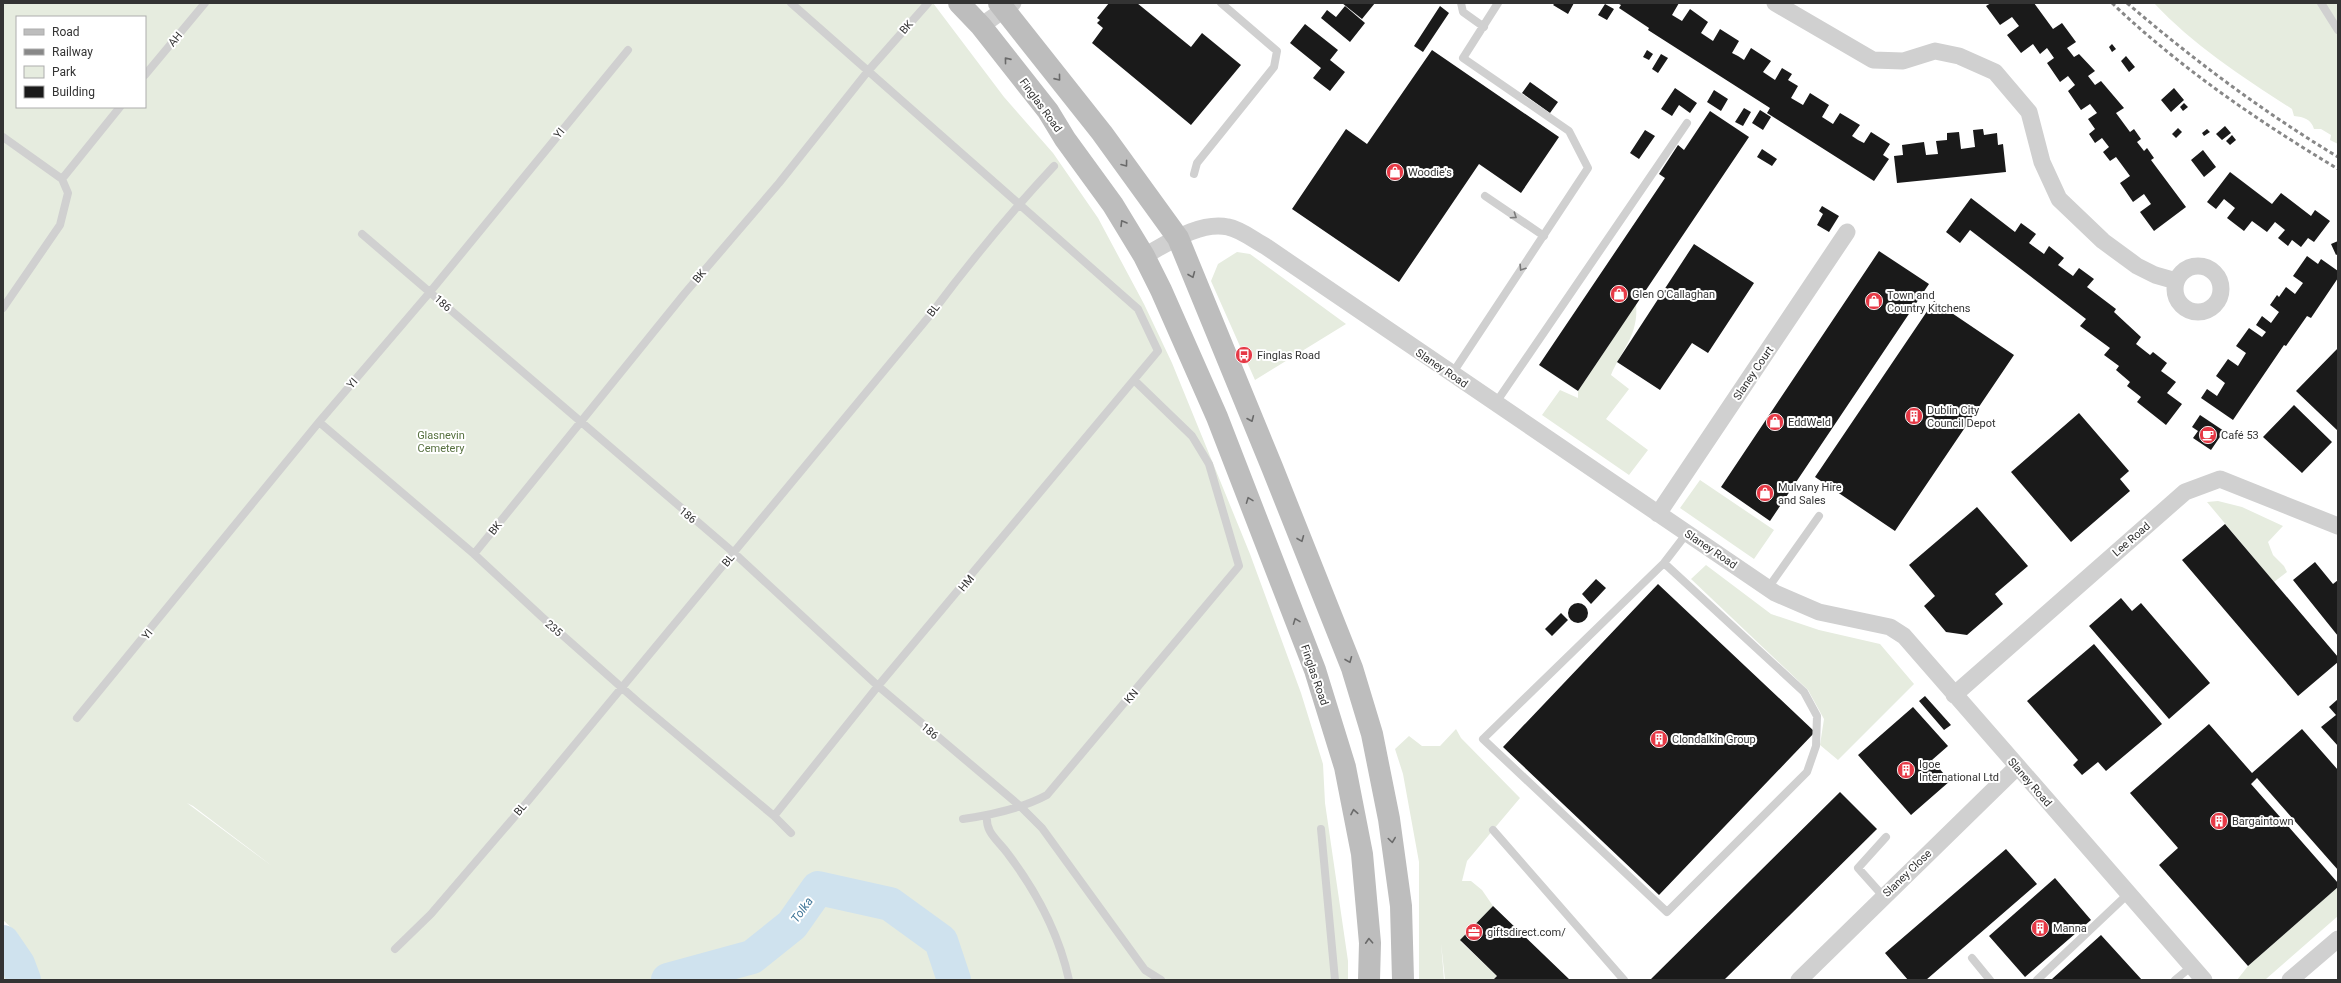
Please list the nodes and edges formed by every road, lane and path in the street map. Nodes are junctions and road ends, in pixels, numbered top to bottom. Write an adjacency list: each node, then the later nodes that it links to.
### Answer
1 (205, 3): 16 (lane, AH)
2 (791, 3): 15 (lane)
3 (928, 3): 15 (lane, BK)
4 (959, 3): 11 (main road, Finglas Road)
5 (1221, 3): 21 (lane)
6 (1461, 3): 12 (lane)
7 (1498, 3): 12 (lane)
8 (1775, 3): 30 (street)
9 (2320, 3): 13 (lane)
10 (1005, 5): 11 (street); 28 (main road, one-way to 28)
11 (981, 26): 29 (main road, Finglas Road, one-way to 11)
12 (1484, 27): 27 (lane)
13 (2338, 30)
14 (628, 50): 31 (lane, YI)
15 (868, 71): 24 (lane); 37 (lane, BK)
16 (146, 74)
17 (119, 108): 22 (lane)
18 (1687, 123): 35 (lane)
19 (3, 136): 22 (lane)
20 (1054, 166): 24 (lane, BL)
21 (1194, 174)
22 (62, 179): 32 (lane)
23 (1485, 196): 27 (lane, one-way to 27)
24 (1019, 204): 34 (lane, HM); 42 (lane, BL)
25 (1847, 232): 38 (street, Slaney Court)
26 (362, 234): 31 (lane, 186)
27 (1544, 236): 33 (lane, one-way to 33)
28 (1178, 238): 29 (street, Slaney Road); 33 (street, Slaney Road); 71 (main road, one-way to 71)
29 (1144, 256): 70 (main road, Finglas Road, one-way to 29)
30 (2176, 281)
31 (430, 292): 36 (lane, YI); 37 (lane, 186)
32 (3, 308)
33 (1452, 374): 35 (street, Slaney Road)
34 (1134, 380): 46 (lane, HM); 51 (lane, KN)
35 (1495, 404): 38 (street, Slaney Road)
36 (319, 422): 43 (lane, 235); 49 (lane, YI)
37 (579, 423): 42 (lane, 186); 43 (lane, BK)
38 (1658, 514): 41 (street, Slaney Road)
39 (1819, 516): 45 (lane)
40 (2338, 526): 48 (street, Lee Road)
41 (1687, 533): 44 (lane); 45 (street, Slaney Road)
42 (734, 553): 46 (lane, 186); 47 (lane, BL)
43 (474, 554): 47 (lane, 235)
44 (1664, 564): 44 (lane)
45 (1768, 588): 48 (street, Slaney Road)
46 (878, 686): 51 (lane, 186); 53 (lane, HM)
47 (622, 687): 53 (lane, 235); 62 (lane, BL)
48 (1954, 695): 50 (street, Slaney Road)
49 (77, 718)
50 (2016, 768): 59 (street, Slaney Road); 60 (street, Slaney Close)
51 (1020, 806): 52 (lane, KN); 65 (lane)
52 (987, 815): 54 (lane, KN); 66 (lane)
53 (774, 816): 57 (lane, 235)
54 (963, 819)
55 (1321, 829): 69 (lane)
56 (1493, 830): 72 (lane)
57 (791, 833)
58 (1886, 837): 60 (lane)
59 (2128, 894): 64 (street, Slaney Road); 75 (lane)
60 (1883, 896): 73 (street, Slaney Close)
61 (2338, 939): 78 (street)
62 (394, 949)
63 (1972, 958): 74 (lane)
64 (2192, 966): 76 (lane); 77 (street, Slaney Road)
65 (1145, 970): 67 (lane); 68 (lane)
66 (1068, 980)
67 (1147, 980)
68 (1161, 980)
69 (1335, 980)
70 (1369, 980)
71 (1403, 980)
72 (1624, 980)
73 (1799, 980)
74 (1990, 980)
75 (2037, 980)
76 (2175, 980)
77 (2204, 980)
78 (2290, 980)

